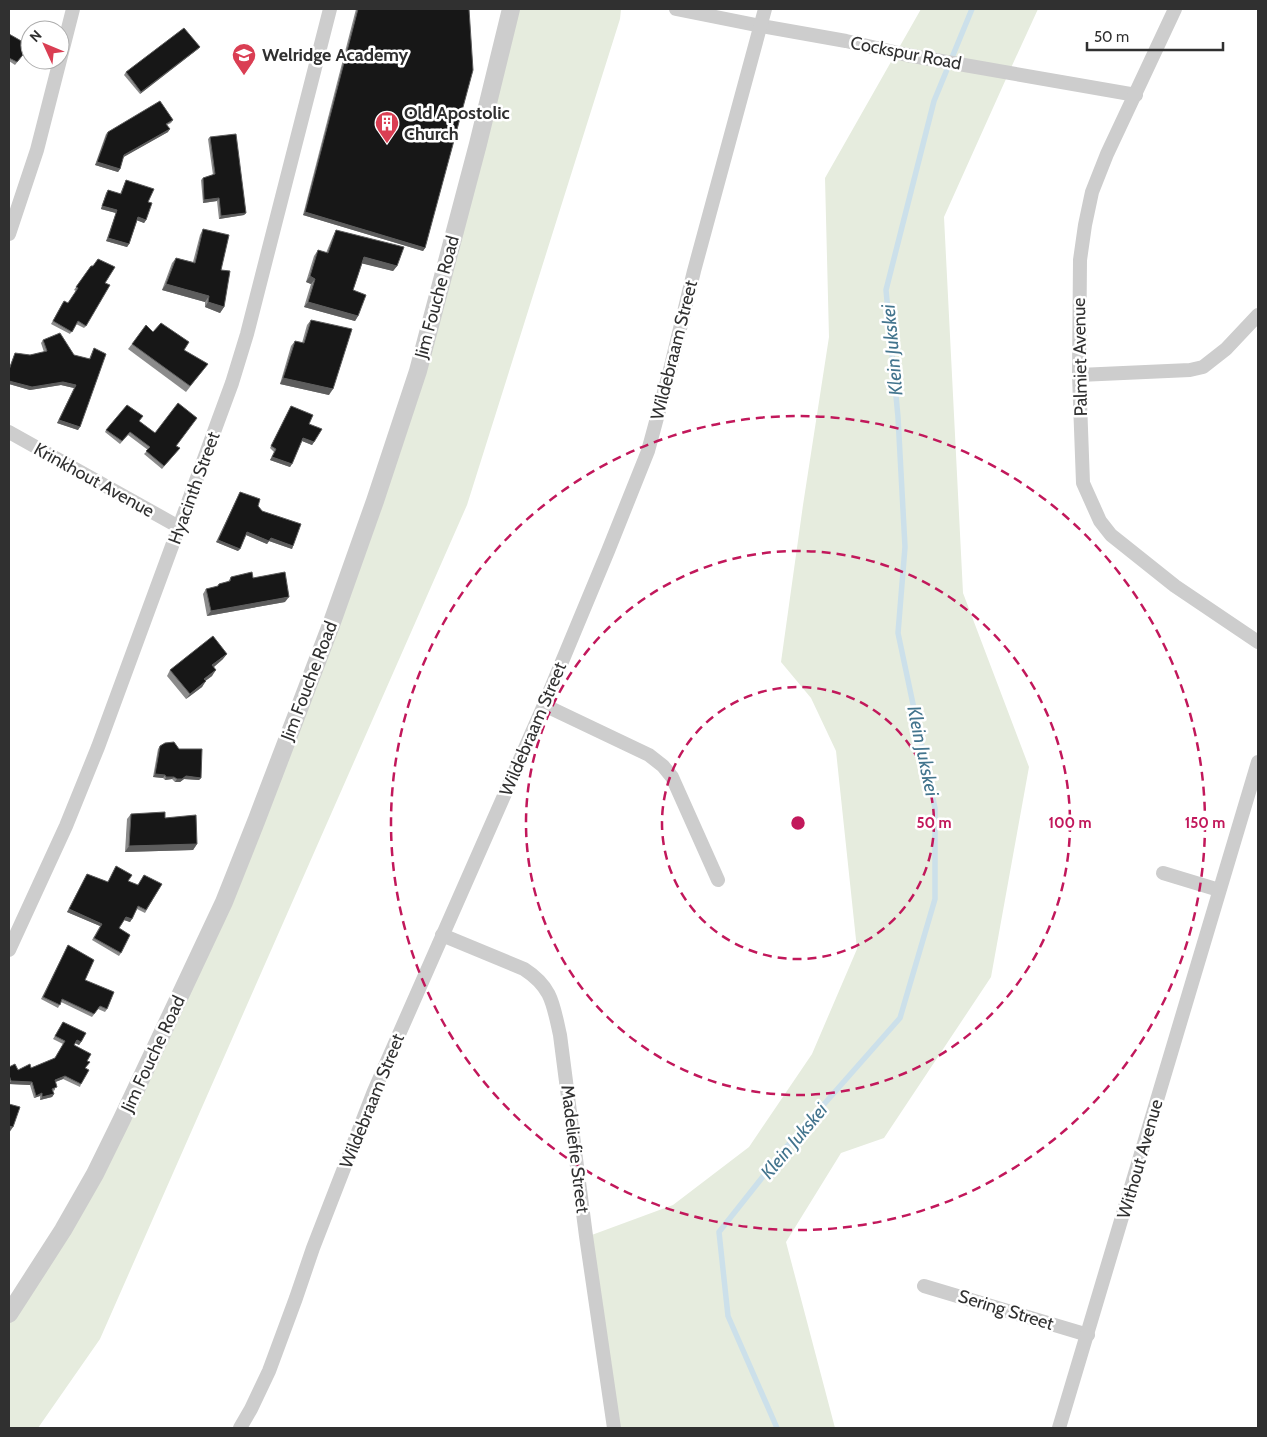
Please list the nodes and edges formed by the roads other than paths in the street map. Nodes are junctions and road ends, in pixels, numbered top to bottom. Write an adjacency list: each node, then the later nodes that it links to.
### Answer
1 (73, 9): 9 (street)
2 (330, 9): 13 (street, Hyacinth Street)
3 (511, 9): 23 (street, Jim Fouche Road)
4 (676, 9): 7 (street, Cockspur Road)
5 (765, 9): 7 (street, Wildebraam Street)
6 (1175, 9): 8 (street, Palmiet Avenue)
7 (762, 26): 8 (street, Cockspur Road); 15 (street, Wildebraam Street)
8 (1136, 95): 11 (street, Palmiet Avenue)
9 (9, 234)
10 (1258, 315): 11 (street)
11 (1079, 375): 14 (street, Palmiet Avenue)
12 (9, 432): 13 (street, Krinkhout Avenue)
13 (179, 527): 21 (street, Hyacinth Street)
14 (1258, 642)
15 (544, 704): 18 (street); 20 (street, Wildebraam Street)
16 (1258, 762): 19 (street, Without Avenue)
17 (1163, 873): 19 (street)
18 (718, 880)
19 (1219, 890): 24 (street, Without Avenue)
20 (442, 935): 25 (street, Wildebraam Street); 26 (street, Madeliefie Street)
21 (9, 950)
22 (924, 1286): 24 (street, Sering Street)
23 (9, 1314)
24 (1088, 1335): 27 (street, Without Avenue)
25 (240, 1428)
26 (614, 1428)
27 (1059, 1428)

